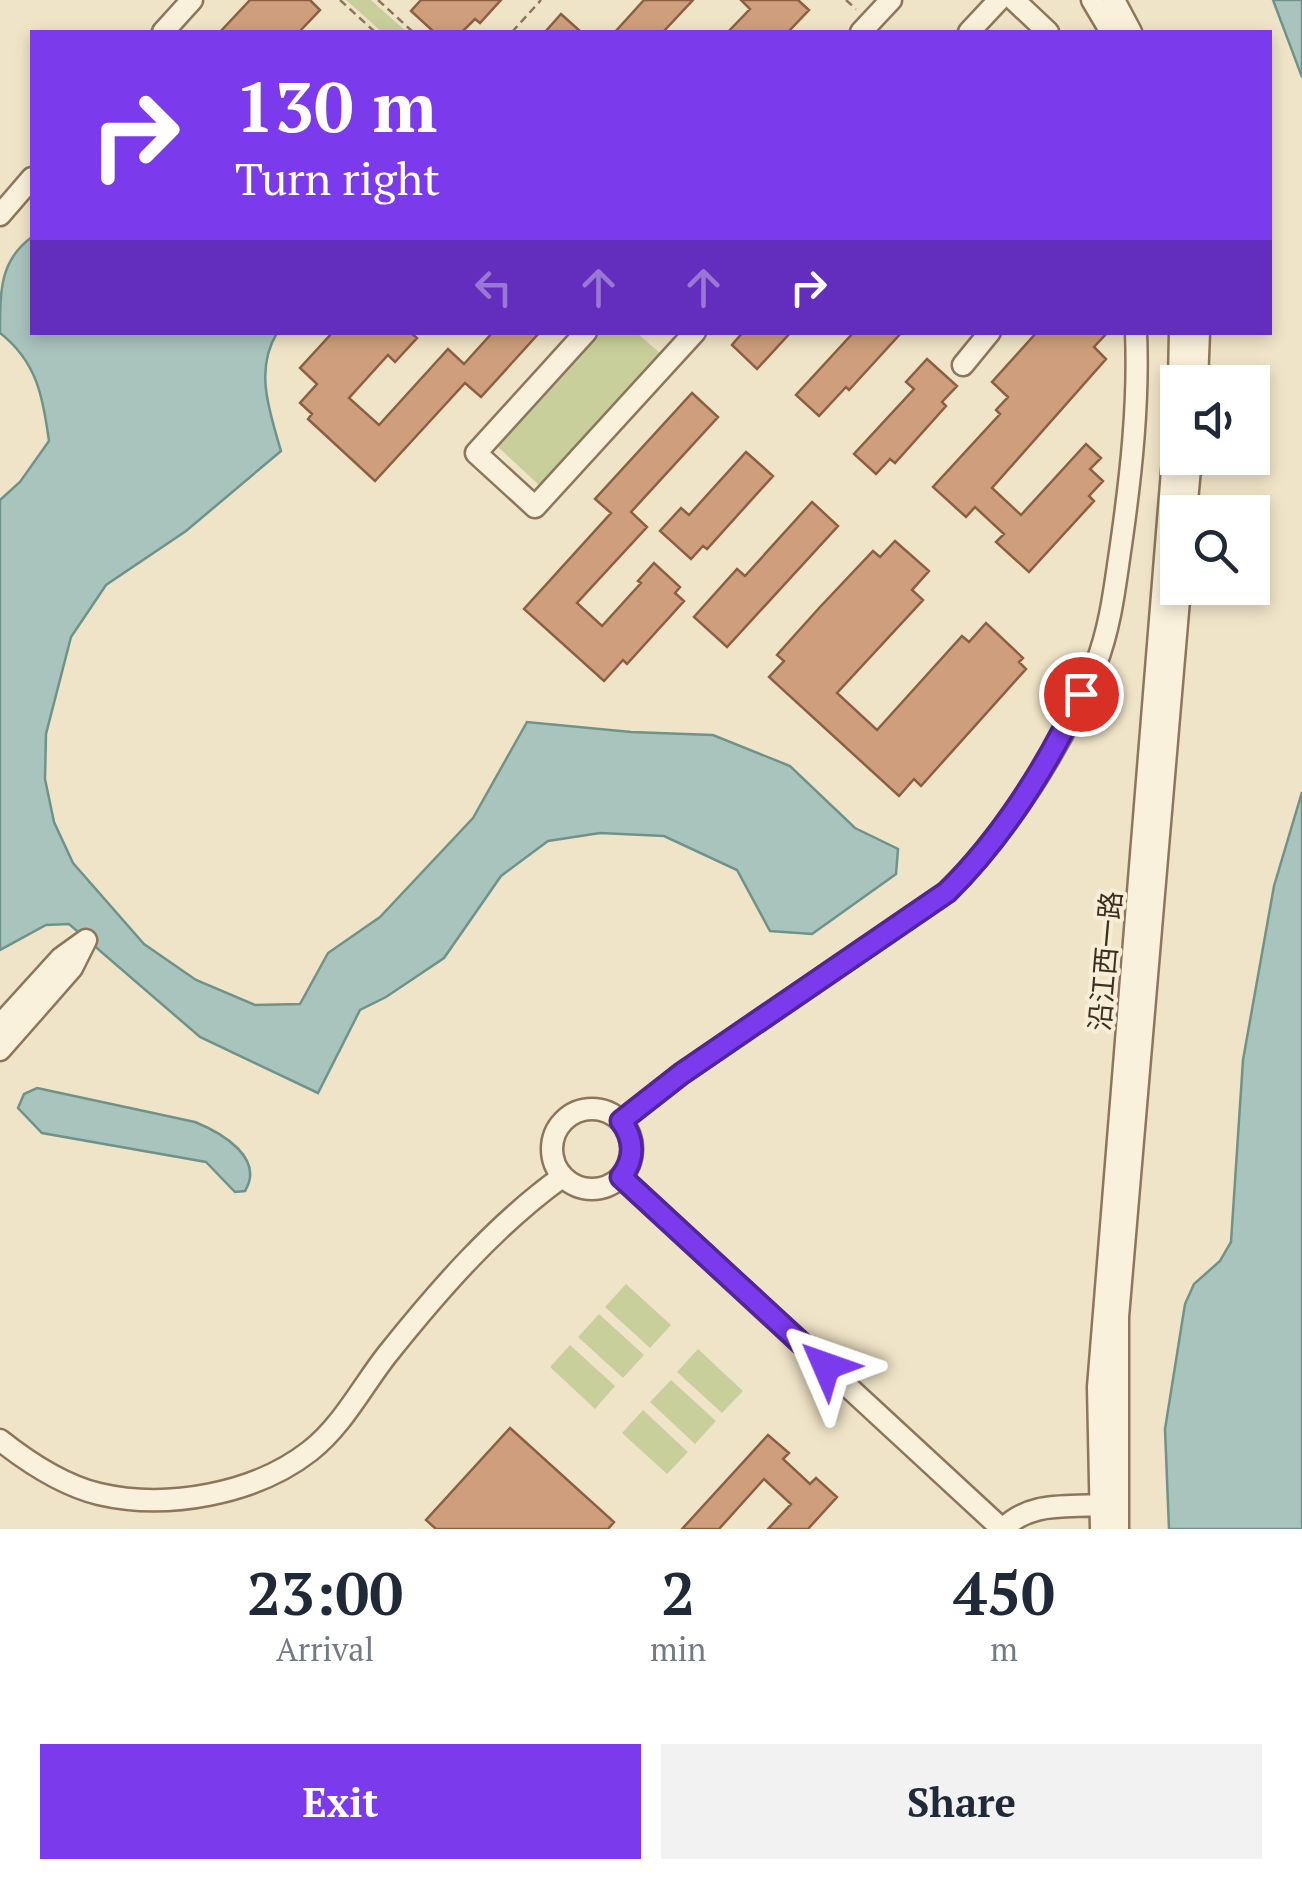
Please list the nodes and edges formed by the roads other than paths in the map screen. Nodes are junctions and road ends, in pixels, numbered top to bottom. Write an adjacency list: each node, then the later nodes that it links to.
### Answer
1 (192, 0): 8 (street)
2 (891, 0): 7 (street)
3 (999, 0): 9 (street)
4 (1014, 0): 10 (street)
5 (1092, 0): 11 (street)
6 (1114, 0): 12 (street)
7 (871, 29)
8 (165, 30)
9 (972, 30)
10 (1046, 30)
11 (1109, 30)
12 (1130, 30)
13 (30, 180): 14 (street)
14 (0, 215)
15 (583, 335): 20 (street)
16 (988, 335): 23 (street)
17 (1136, 335): 28 (street)
18 (1180, 335): 21 (street)
19 (1199, 335): 22 (street)
20 (684, 336)
21 (1179, 365)
22 (1198, 365)
23 (963, 366)
24 (1172, 475): 32 (street, 沿江西一路)
25 (1179, 605): 32 (street, 沿江西一路)
26 (0, 1026): 27 (street)
27 (0, 1050)
28 (621, 1121): 29 (street); 30 (street)
29 (562, 1177): 30 (street); 31 (street)
30 (621, 1177): 33 (street)
31 (0, 1440)
32 (1108, 1504): 33 (street); 34 (street, 沿江西一路); 35 (street, 沿江西一路)
33 (1002, 1529)
34 (1101, 1529)
35 (1118, 1529)

